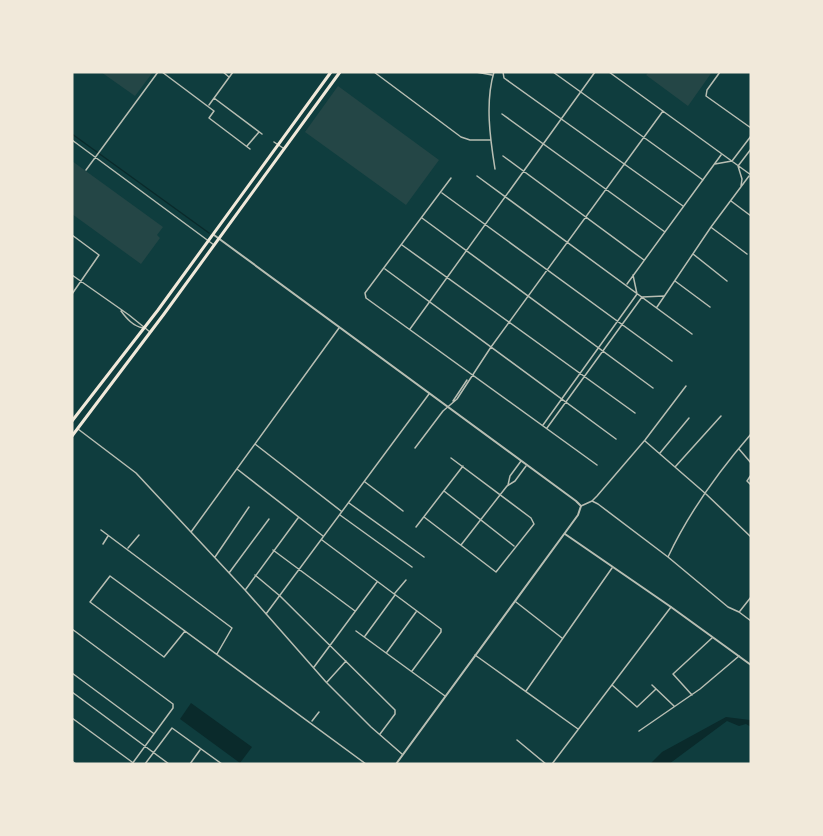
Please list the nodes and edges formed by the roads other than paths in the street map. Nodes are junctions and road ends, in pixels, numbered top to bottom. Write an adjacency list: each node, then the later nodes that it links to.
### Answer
1 (158, 72): 39 (street)
2 (162, 72): 19 (street)
3 (223, 72): 16 (street)
4 (233, 72): 16 (street)
5 (331, 72): 32 (main road)
6 (340, 72): 35 (main road)
7 (374, 72): 29 (street)
8 (476, 72): 15 (street)
9 (494, 72): 15 (street)
10 (503, 72): 22 (street)
11 (553, 72): 17 (street)
12 (595, 72): 17 (street)
13 (609, 72): 20 (street)
14 (720, 72): 23 (street)
15 (493, 75): 29 (street)
16 (230, 77): 18 (street)
17 (580, 92): 22 (street); 27 (street)
18 (214, 98): 19 (street); 24 (street)
19 (208, 106): 33 (street)
20 (663, 111): 27 (street); 37 (street)
21 (502, 114): 31 (street)
22 (561, 119): 31 (street); 43 (street)
23 (751, 129)
24 (259, 132): 25 (street); 33 (street)
25 (262, 134)
26 (751, 136): 42 (street)
27 (644, 138): 43 (street); 52 (street)
28 (72, 140): 39 (street)
29 (490, 140): 46 (street)
30 (274, 142): 32 (street)
31 (543, 144): 48 (street); 54 (street)
32 (278, 145): 35 (street); 41 (main road)
33 (247, 147): 34 (street)
34 (250, 149)
35 (284, 149): 67 (main road)
36 (751, 149): 45 (street)
37 (722, 154): 42 (street); 44 (street)
38 (503, 156): 48 (street)
39 (95, 158): 47 (street); 68 (street)
40 (262, 158): 41 (street)
41 (266, 161): 65 (main road)
42 (732, 161): 44 (street); 45 (street)
43 (625, 164): 54 (street); 58 (street)
44 (714, 164): 52 (street)
45 (738, 166): 49 (street); 53 (street)
46 (495, 168)
47 (86, 170)
48 (524, 171): 56 (street); 60 (street)
49 (751, 175): 53 (street)
50 (477, 176): 56 (street)
51 (451, 178): 55 (street)
52 (703, 180): 58 (street)
53 (741, 187): 57 (street)
54 (606, 189): 60 (street); 64 (street)
55 (441, 192): 61 (street); 62 (street)
56 (505, 197): 62 (street); 69 (street)
57 (730, 201): 59 (street); 63 (street)
58 (683, 206): 64 (street)
59 (751, 216)
60 (586, 217): 69 (street); 75 (street)
61 (422, 218): 70 (street); 72 (street)
62 (485, 225): 72 (street); 77 (street)
63 (711, 227): 73 (street); 74 (street)
64 (665, 232): 75 (street)
65 (213, 234): 67 (street); 68 (main road)
66 (72, 235): 82 (street)
67 (219, 238): 71 (main road); 96 (street)
68 (208, 241): 71 (street); 97 (main road)
69 (567, 242): 77 (street); 84 (street)
70 (402, 244): 76 (street); 80 (street)
71 (214, 246): 99 (main road)
72 (467, 250): 80 (street); 87 (street)
73 (693, 254): 81 (street); 83 (street)
74 (747, 254)
75 (644, 260): 79 (street)
76 (384, 269): 90 (street); 98 (street)
77 (547, 269): 87 (street); 93 (street)
78 (72, 275): 82 (street)
79 (633, 275): 84 (street); 86 (street)
80 (447, 278): 90 (street); 94 (street)
81 (675, 280): 88 (street); 91 (street)
82 (81, 281): 85 (street); 97 (street)
83 (727, 281)
84 (626, 285): 86 (street)
85 (72, 294)
86 (637, 294): 89 (street); 93 (street)
87 (528, 296): 94 (street); 102 (street)
88 (664, 296): 89 (street); 92 (street)
89 (642, 297): 92 (street); 95 (street)
90 (429, 302): 98 (street); 101 (street)
91 (710, 307)
92 (656, 308): 100 (street)
93 (618, 321): 95 (street); 102 (street)
94 (508, 323): 101 (street); 105 (street)
95 (622, 325): 103 (street); 104 (street)
96 (340, 327): 111 (street); 127 (street)
97 (144, 328): 99 (street); 119 (main road)
98 (410, 329): 106 (street)
99 (150, 333): 121 (main road)
100 (692, 334)
101 (491, 347): 106 (street); 112 (street)
102 (598, 348): 103 (street); 105 (street)
103 (603, 351): 107 (street); 110 (street)
104 (672, 361)
105 (579, 374): 107 (street); 112 (street)
106 (472, 375): 108 (street); 120 (street)
107 (584, 378): 114 (street); 116 (street)
108 (468, 380): 113 (street); 113 (street)
109 (686, 386): 126 (street)
110 (653, 388)
111 (430, 393): 115 (street); 140 (street)
112 (561, 399): 114 (street); 120 (street)
113 (452, 403): 115 (street)
114 (566, 403): 122 (street); 125 (street)
115 (449, 407): 128 (street); 132 (street)
116 (635, 413)
117 (721, 416): 138 (street)
118 (688, 418): 130 (street)
119 (72, 421)
120 (543, 426): 122 (street)
121 (77, 428): 124 (main road); 159 (street)
122 (547, 429): 135 (street)
123 (751, 434): 129 (street)
124 (72, 436)
125 (616, 439)
126 (645, 441): 130 (street); 146 (street)
127 (254, 444): 137 (street); 151 (street)
128 (415, 448)
129 (738, 448): 133 (street); 145 (street)
130 (659, 454): 138 (street)
131 (451, 458): 136 (street)
132 (522, 460): 134 (street); 142 (street)
133 (751, 463)
134 (527, 465): 142 (street); 148 (street)
135 (597, 465)
136 (463, 466): 143 (street); 144 (street)
137 (236, 468): 153 (street); 159 (street)
138 (675, 468): 145 (street)
139 (751, 475): 141 (street)
140 (364, 482): 147 (street); 150 (street)
141 (751, 485)
142 (507, 486): 144 (street)
143 (444, 491): 154 (street); 156 (street)
144 (501, 494): 156 (street); 168 (street)
145 (706, 494): 164 (street); 172 (street)
146 (592, 501): 148 (street); 172 (street)
147 (348, 503): 151 (street); 171 (street)
148 (581, 506): 160 (street)
149 (249, 507): 173 (street)
150 (403, 511)
151 (342, 512): 152 (street)
152 (340, 515): 163 (street); 174 (street)
153 (298, 517): 163 (street); 170 (street)
154 (424, 517): 157 (street); 167 (street)
155 (269, 519): 177 (street)
156 (480, 520): 167 (street); 168 (street)
157 (416, 527)
158 (101, 530): 161 (street)
159 (191, 532): 173 (street)
160 (565, 533): 175 (street); 185 (street)
161 (108, 535): 166 (street); 169 (street)
162 (139, 535): 169 (street)
163 (324, 536): 165 (street)
164 (751, 537)
165 (321, 540): 176 (street); 180 (street)
166 (103, 544)
167 (460, 545): 168 (street)
168 (515, 547)
169 (128, 549): 200 (street)
170 (273, 550): 176 (street); 178 (street)
171 (424, 556)
172 (668, 557): 189 (street)
173 (215, 558): 177 (street)
174 (412, 567)
175 (613, 567): 186 (street); 197 (street)
176 (299, 570): 183 (street); 188 (street)
177 (229, 573): 181 (street)
178 (255, 576): 181 (street); 183 (street)
179 (406, 580): 182 (street)
180 (377, 581): 182 (street); 188 (street)
181 (245, 590): 190 (street)
182 (395, 595): 187 (street); 195 (street)
183 (280, 596): 190 (street); 198 (street)
184 (751, 597): 189 (street)
185 (515, 602): 197 (street); 201 (street)
186 (671, 607): 196 (street); 209 (street)
187 (416, 611): 199 (street); 206 (street)
188 (356, 612): 198 (street)
189 (740, 612): 191 (street)
190 (266, 615): 205 (street)
191 (751, 621)
192 (72, 630): 222 (street)
193 (185, 631): 193 (street); 200 (street)
194 (356, 631): 195 (street)
195 (364, 637): 199 (street)
196 (713, 637): 202 (street); 214 (street)
197 (563, 639): 212 (street)
198 (330, 646): 203 (street); 205 (street)
199 (387, 653): 206 (street)
200 (217, 654): 219 (street)
201 (475, 655): 212 (street); 215 (street)
202 (739, 656): 204 (street); 214 (street)
203 (346, 661): 208 (street); 223 (street)
204 (751, 665)
205 (313, 668): 208 (street)
206 (412, 672): 215 (street)
207 (72, 673): 222 (street)
208 (327, 683): 223 (street)
209 (612, 685): 211 (street); 220 (street)
210 (652, 685): 211 (street)
211 (656, 689): 216 (street)
212 (526, 691): 220 (street)
213 (72, 692): 225 (street)
214 (692, 695): 216 (street)
215 (446, 696): 228 (street)
216 (675, 707): 221 (street)
217 (319, 712): 219 (street)
218 (72, 718): 230 (street)
219 (311, 722): 236 (street)
220 (579, 730): 239 (street)
221 (639, 731)
222 (154, 733): 225 (street)
223 (379, 735): 228 (street)
224 (517, 740): 238 (street)
225 (144, 746): 227 (street); 230 (street)
226 (201, 749): 227 (street); 234 (street); 235 (street)
227 (153, 752): 232 (street); 233 (street)
228 (403, 755): 237 (street)
229 (72, 761): 231 (street)
230 (132, 763)
231 (76, 764)
232 (145, 764)
233 (169, 764)
234 (190, 764)
235 (222, 764)
236 (366, 764)
237 (396, 764)
238 (546, 764)
239 (552, 764)

